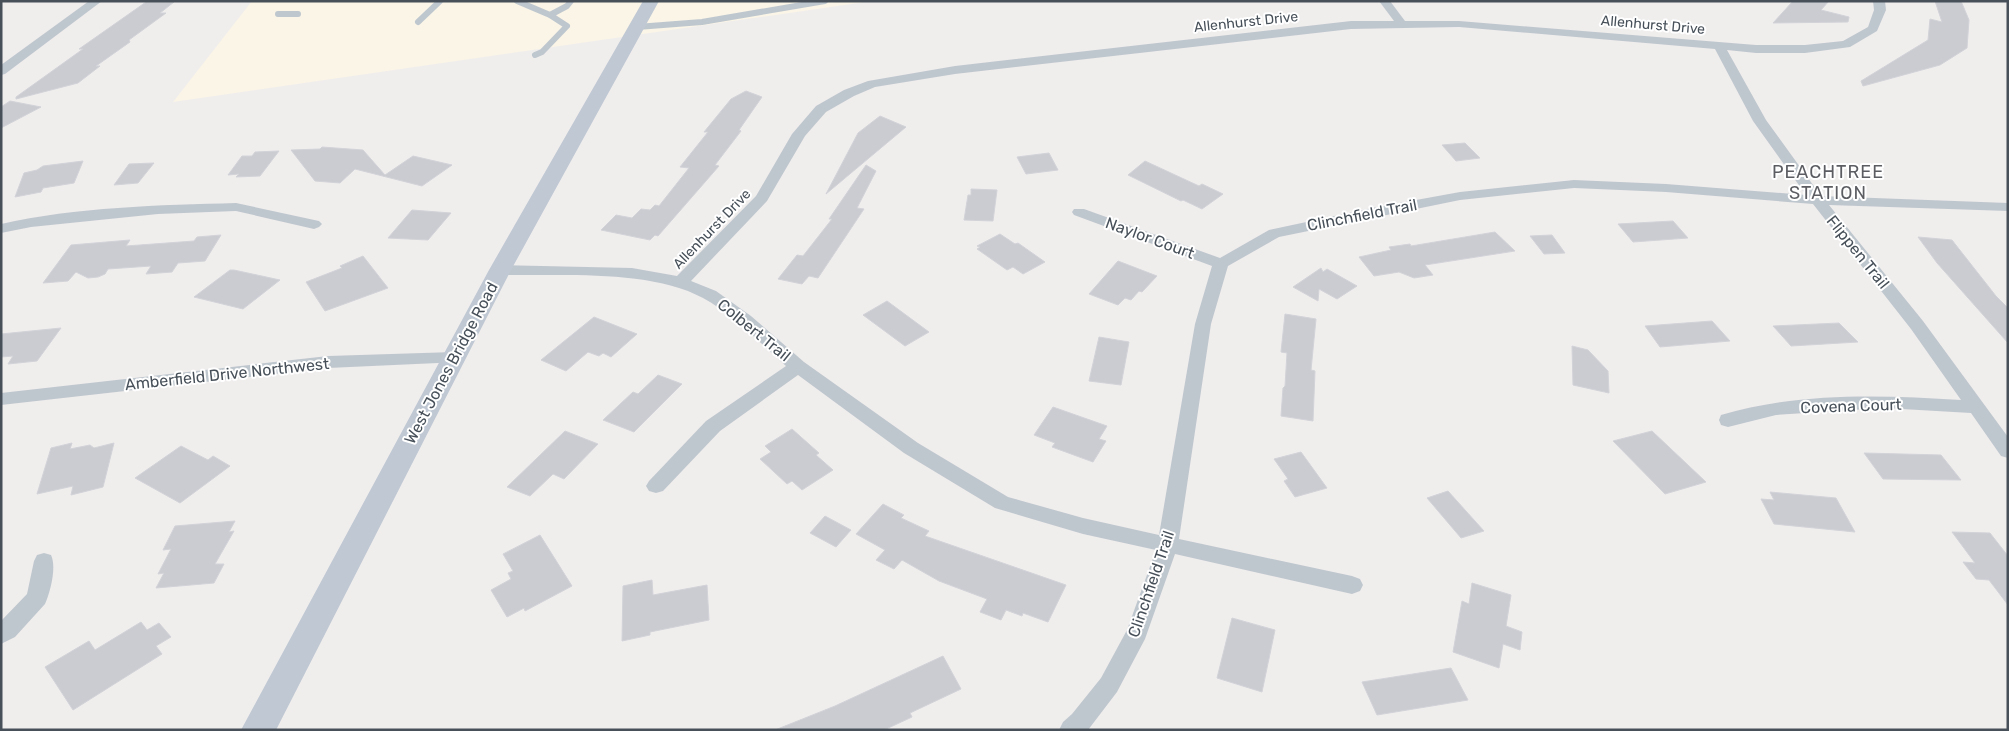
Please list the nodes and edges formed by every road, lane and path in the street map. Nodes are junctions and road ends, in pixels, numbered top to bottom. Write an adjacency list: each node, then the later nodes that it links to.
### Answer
1 (97, 1): 21 (street)
2 (440, 1): 15 (lane)
3 (517, 1): 10 (lane)
4 (540, 1): 10 (lane)
5 (571, 1): 14 (lane)
6 (651, 1): 18 (street, West Jones Bridge Road)
7 (825, 1): 16 (lane)
8 (1384, 1): 17 (street)
9 (1879, 1): 19 (street, Allenhurst Drive)
10 (529, 5): 14 (lane)
11 (702, 13): 16 (lane)
12 (278, 14): 13 (lane)
13 (298, 14)
14 (550, 15): 20 (lane)
15 (418, 22)
16 (702, 22): 18 (lane)
17 (1401, 23): 19 (street, Allenhurst Drive); 29 (street, Allenhurst Drive)
18 (637, 27): 28 (street, West Jones Bridge Road)
19 (1718, 46): 22 (street, Flippen Trail)
20 (535, 55)
21 (1, 71)
22 (1817, 200): 23 (street, Clinchfield Trail); 27 (street, Clinchfield Trail); 33 (street, Flippen Trail)
23 (2008, 207)
24 (1079, 212): 27 (street, Naylor Court)
25 (314, 224): 26 (street)
26 (1, 229)
27 (1221, 264): 37 (street, Clinchfield Trail)
28 (500, 270): 29 (street, Colbert Trail); 30 (street, West Jones Bridge Road)
29 (681, 282): 31 (street, Colbert Trail)
30 (454, 358): 32 (street, Amberfield Drive Northwest); 41 (street, West Jones Bridge Road)
31 (798, 366): 36 (street); 37 (street, Colbert Trail)
32 (1, 399)
33 (1975, 407): 34 (street, Covena Court); 35 (street, Flippen Trail)
34 (1728, 420)
35 (2008, 451)
36 (656, 486)
37 (1168, 544): 39 (street, Colbert Trail); 42 (street, Clinchfield Trail)
38 (44, 561): 40 (street)
39 (1352, 585)
40 (1, 634)
41 (258, 730)
42 (1071, 730)

